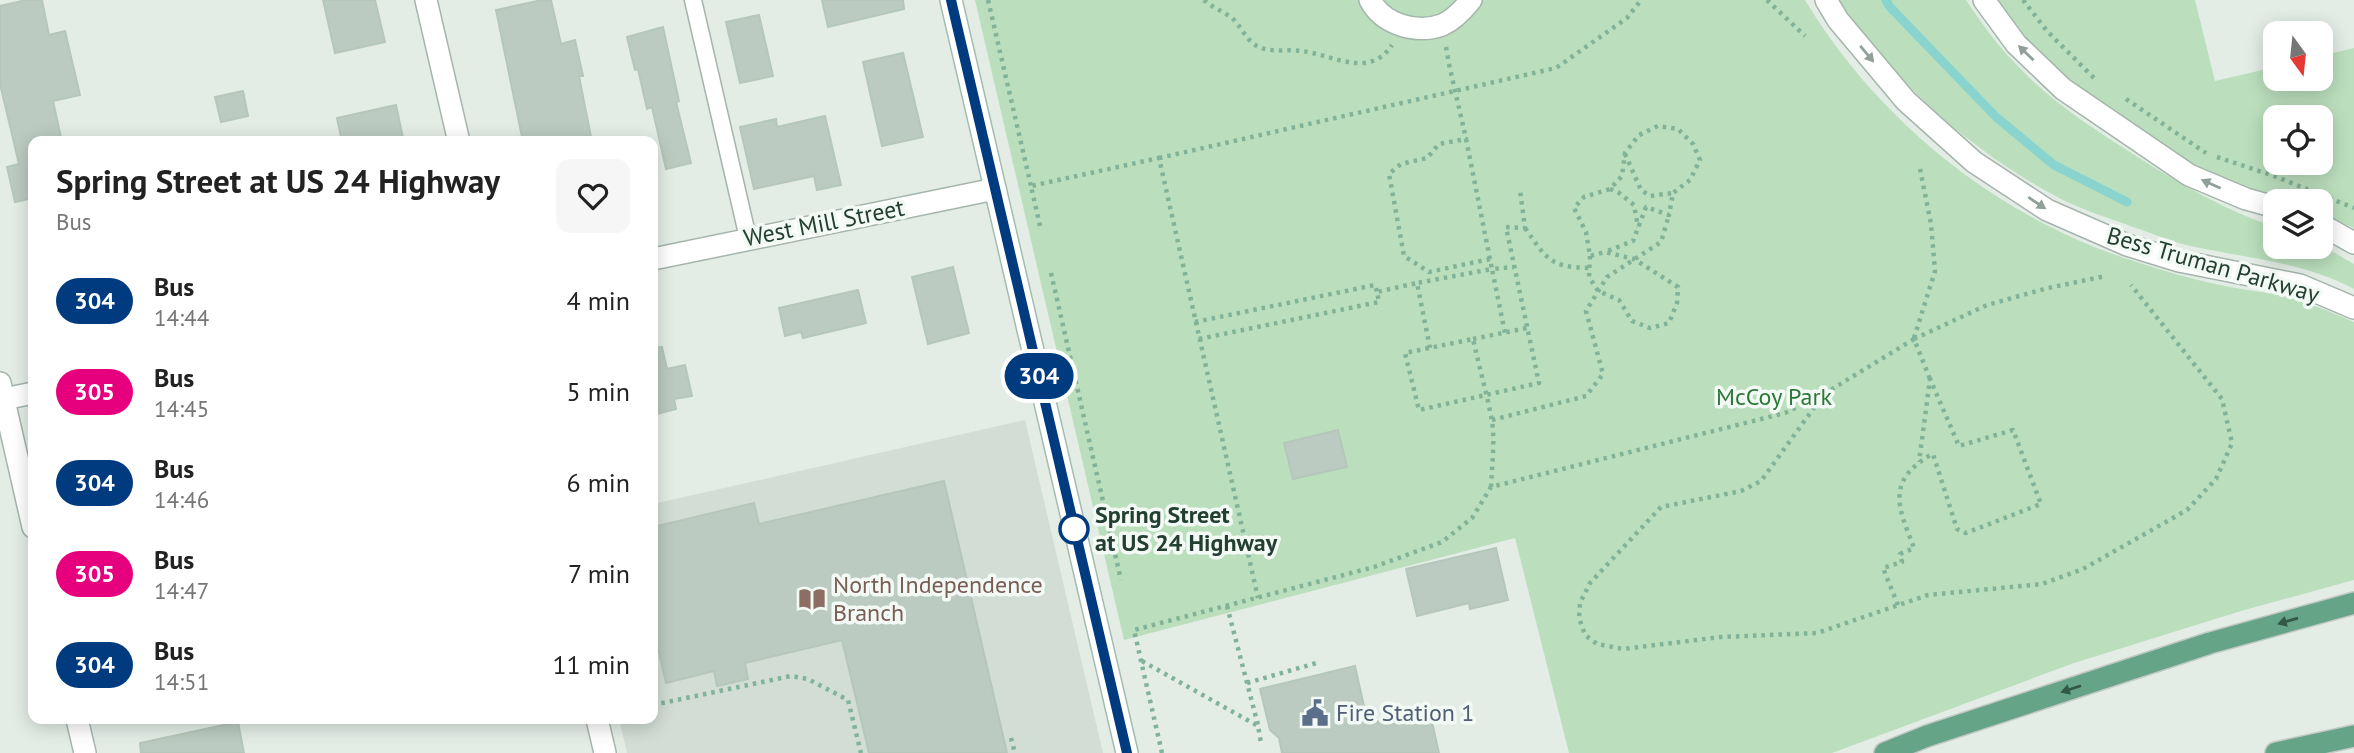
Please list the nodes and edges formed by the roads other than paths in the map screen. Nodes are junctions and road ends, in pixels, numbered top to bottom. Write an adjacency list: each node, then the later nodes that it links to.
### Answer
1 (426, 0): 8 (street)
2 (692, 0): 12 (lane)
3 (951, 0): 9 (street)
4 (1370, 0): 5 (street)
5 (1471, 0)
6 (1826, 0): 15 (street, Bess Truman Parkway, one-way to 15)
7 (1984, 0): 10 (street, one-way to 7)
8 (458, 136)
9 (995, 189): 12 (street, West Mill Street); 25 (street)
10 (2263, 204)
11 (2333, 231): 13 (street)
12 (748, 238): 14 (street, West Mill Street)
13 (2354, 243)
14 (658, 257)
15 (2354, 308)
16 (2, 391): 17 (street); 18 (street)
17 (28, 393)
18 (28, 505)
19 (2354, 603): 26 (main road, one-way to 26)
20 (78, 724): 23 (street)
21 (598, 724): 24 (street)
22 (2354, 736): 27 (main road)
23 (85, 753)
24 (605, 753)
25 (1126, 753)
26 (1885, 753)
27 (2276, 753)

